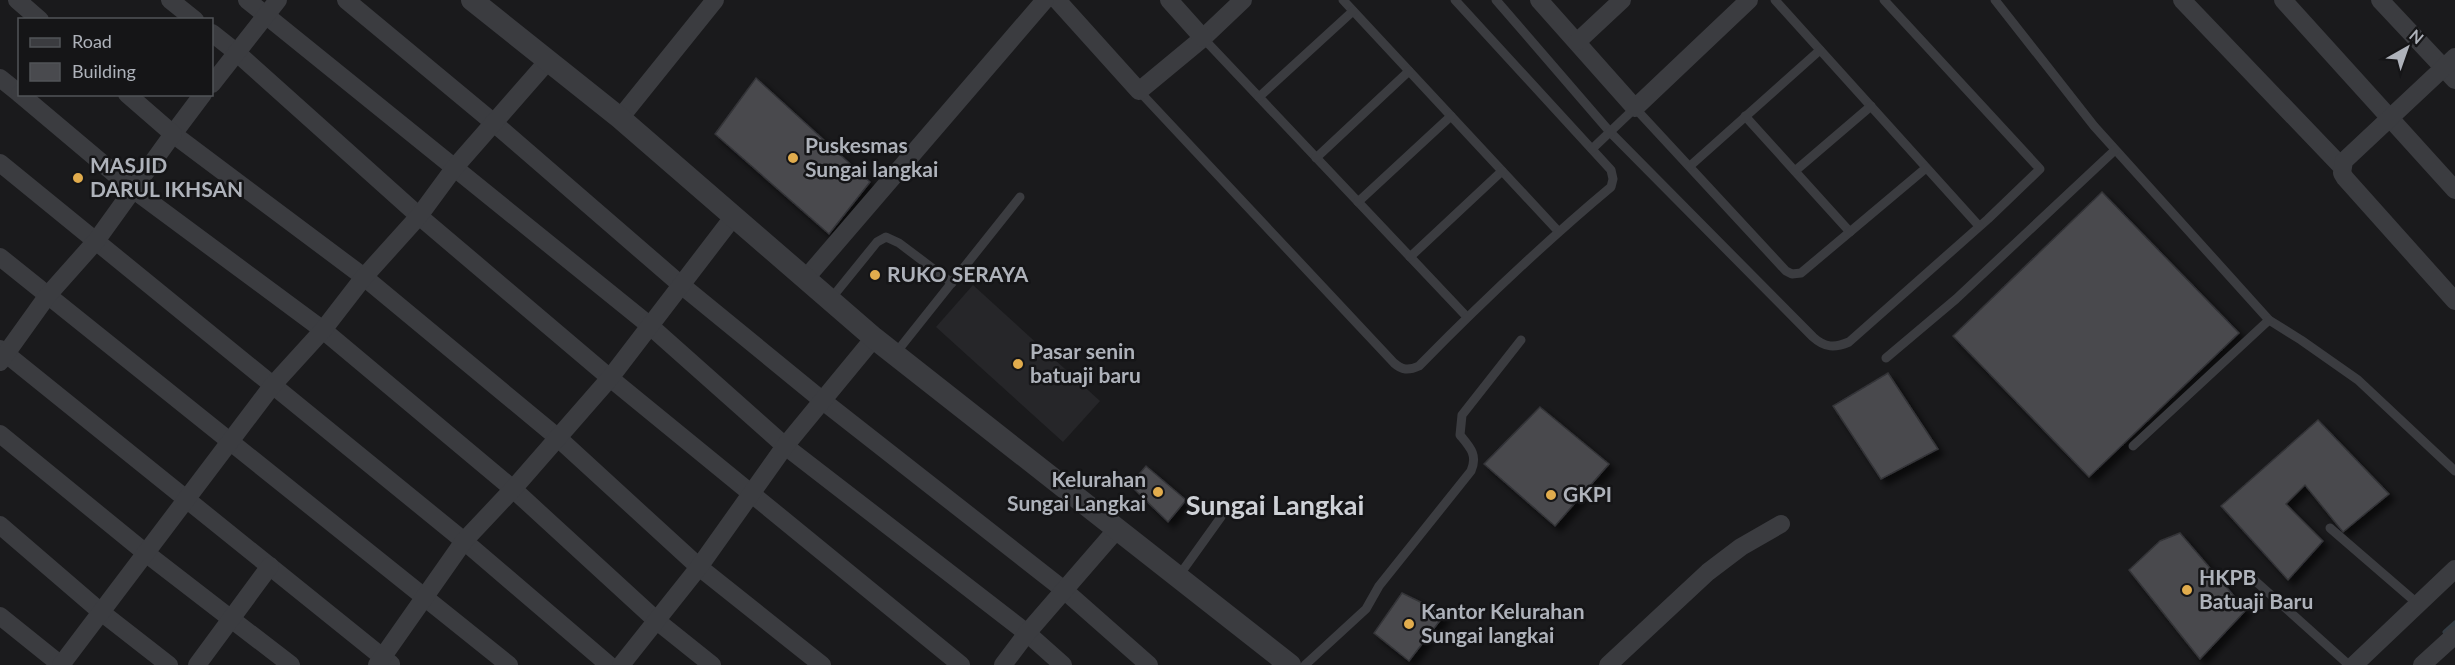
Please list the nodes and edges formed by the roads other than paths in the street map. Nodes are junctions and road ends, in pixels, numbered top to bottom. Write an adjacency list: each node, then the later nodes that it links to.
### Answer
1 (17, 0): 26 (street)
2 (170, 0): 27 (street)
3 (247, 0): 25 (street)
4 (278, 0): 25 (street)
5 (346, 0): 50 (street)
6 (715, 0): 48 (street)
7 (1045, 0): 76 (street)
8 (1057, 0): 38 (street)
9 (1169, 0): 29 (street)
10 (1243, 0): 29 (street)
11 (1343, 0): 24 (lane)
12 (1455, 0): 53 (lane)
13 (1496, 0): 51 (lane)
14 (1539, 0): 30 (street)
15 (1622, 0): 30 (street)
16 (1749, 0): 45 (street)
17 (1776, 0): 31 (lane)
18 (1884, 0): 69 (lane)
19 (1995, 0): 54 (lane)
20 (2182, 0): 58 (street)
21 (2283, 0): 49 (street)
22 (2380, 0): 34 (street)
23 (478, 2): 33 (street)
24 (1353, 11): 35 (lane); 43 (lane)
25 (266, 14): 32 (street); 59 (street)
26 (38, 18)
27 (192, 18)
28 (213, 34): 32 (street)
29 (1203, 38): 38 (street); 43 (lane)
30 (1577, 42): 45 (street)
31 (1820, 50): 44 (lane); 47 (lane)
32 (236, 52): 37 (street); 67 (street)
33 (547, 62): 48 (street); 50 (street)
34 (2451, 68): 49 (street)
35 (1409, 71): 46 (lane); 55 (lane)
36 (0, 78): 39 (street)
37 (213, 83)
38 (1139, 91): 82 (lane)
39 (18, 92)
40 (22, 96): 63 (street)
41 (129, 96): 52 (street)
42 (202, 96): 52 (street)
43 (1259, 97): 55 (lane)
44 (1871, 106): 60 (lane); 62 (lane)
45 (1635, 108): 51 (lane); 57 (lane)
46 (1451, 116): 61 (lane); 66 (lane)
47 (1745, 116): 57 (lane); 62 (lane)
48 (620, 118): 68 (street)
49 (2389, 119): 58 (street); 64 (street)
50 (494, 123): 59 (street); 78 (street)
51 (1610, 132): 53 (lane); 69 (lane)
52 (173, 134): 63 (street); 75 (street)
53 (1592, 149): 70 (lane)
54 (2115, 150): 83 (lane); 90 (lane)
55 (1316, 158): 66 (lane)
56 (0, 163): 72 (street)
57 (1690, 166): 71 (lane)
58 (2342, 167): 81 (street)
59 (455, 168): 67 (street); 84 (street)
60 (1926, 168): 69 (lane); 71 (lane)
61 (1502, 171): 70 (lane); 74 (lane)
62 (1795, 171): 71 (lane)
63 (134, 190): 72 (street); 85 (street)
64 (2455, 190)
65 (1020, 197): 77 (lane)
66 (1358, 202): 74 (lane)
67 (419, 216): 75 (street); 91 (street)
68 (734, 216): 76 (street); 78 (street)
69 (1979, 226)
70 (1558, 231): 82 (lane)
71 (1850, 232)
72 (96, 241): 79 (street); 92 (street)
73 (0, 257): 79 (street)
74 (1410, 257): 82 (lane)
75 (364, 277): 85 (street); 95 (street)
76 (806, 278): 80 (street)
77 (952, 283): 80 (lane); 88 (lane)
78 (680, 284): 84 (street); 93 (street)
79 (48, 295): 89 (street); 96 (street)
80 (830, 300): 86 (street)
81 (2455, 301)
82 (1467, 317)
83 (2269, 320): 98 (lane); 99 (lane)
84 (649, 325): 91 (street); 97 (street)
85 (323, 330): 92 (street); 100 (street)
86 (874, 338): 88 (street); 93 (street)
87 (1521, 340): 140 (lane)
88 (895, 354): 106 (street)
89 (2, 355): 102 (street)
90 (1886, 358)
91 (610, 378): 95 (street); 101 (street)
92 (272, 386): 96 (street); 108 (street)
93 (823, 401): 97 (street); 115 (street)
94 (0, 434): 109 (street)
95 (557, 436): 100 (street); 111 (street)
96 (231, 442): 102 (street); 116 (street)
97 (785, 446): 101 (street); 122 (street)
98 (2133, 447)
99 (2455, 471)
100 (513, 489): 108 (street); 121 (street)
101 (752, 496): 111 (street); 135 (street)
102 (188, 500): 109 (street); 110 (street)
103 (1221, 517): 113 (lane)
104 (1781, 524): 141 (street)
105 (0, 525): 118 (street)
106 (1118, 528): 113 (street); 115 (street)
107 (2330, 528): 117 (lane)
108 (464, 541): 116 (street); 131 (street)
109 (147, 554): 118 (street); 120 (street)
110 (270, 566): 120 (street); 124 (street)
111 (699, 567): 121 (street); 134 (street)
112 (2455, 569): 117 (street)
113 (1178, 577): 139 (street)
114 (2252, 578): 142 (lane)
115 (1064, 590): 122 (street); 138 (street)
116 (425, 597): 124 (street); 130 (street)
117 (2418, 604): 143 (street)
118 (101, 612): 126 (street); 127 (street)
119 (0, 616): 126 (street)
120 (231, 619): 128 (street); 129 (street)
121 (657, 621): 132 (street); 133 (street)
122 (1028, 633): 136 (street); 137 (street)
123 (2455, 635): 125 (street)
124 (384, 662)
125 (2429, 663)
126 (61, 665)
127 (169, 665)
128 (197, 665)
129 (291, 665)
130 (509, 665)
131 (609, 665)
132 (621, 665)
133 (712, 665)
134 (822, 665)
135 (961, 665)
136 (1003, 665)
137 (1063, 665)
138 (1149, 665)
139 (1290, 665)
140 (1305, 665)
141 (1608, 665)
142 (2349, 665)
143 (2354, 665)

